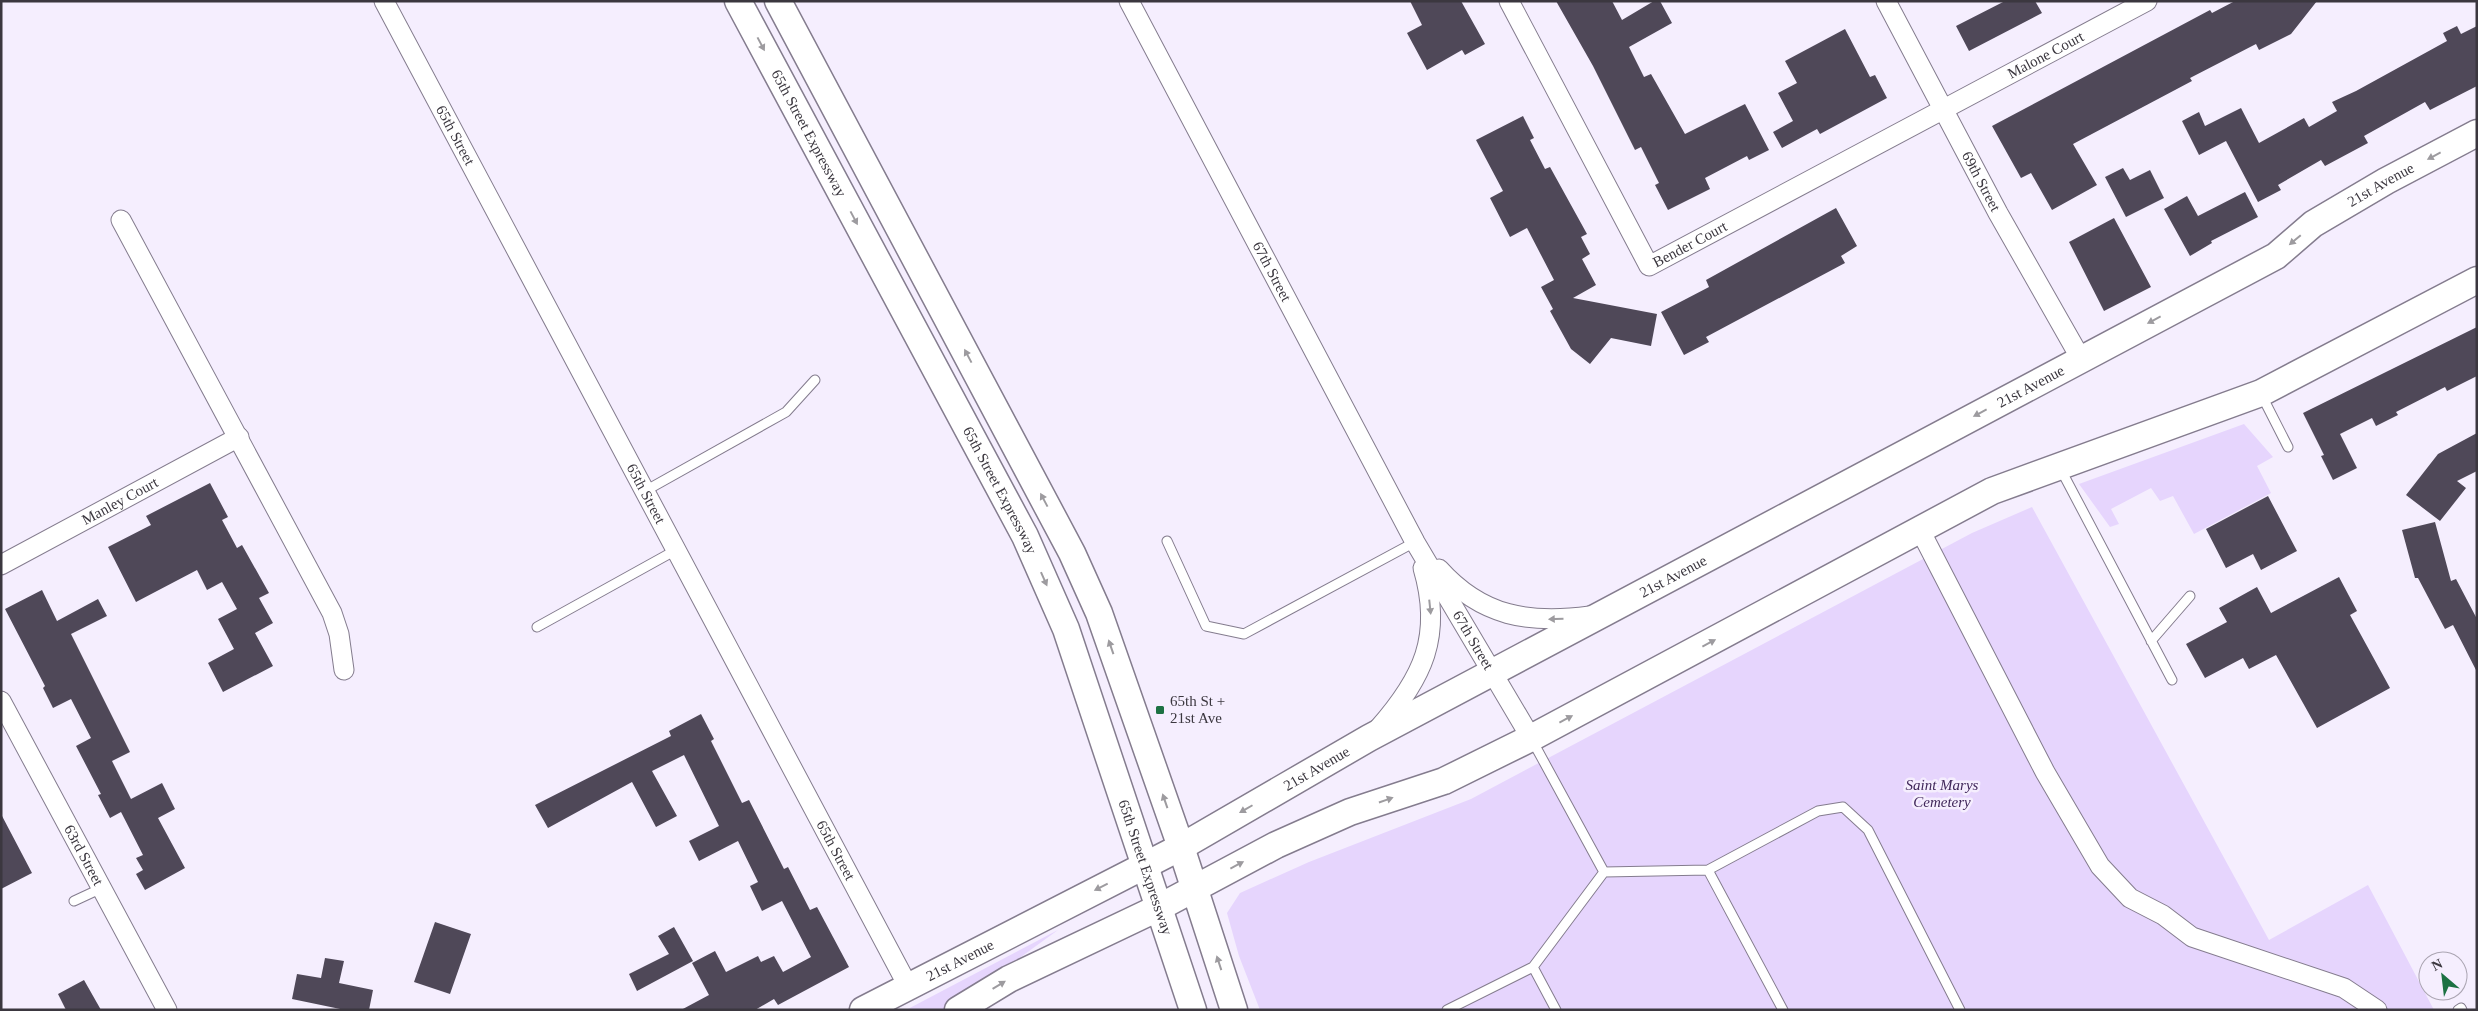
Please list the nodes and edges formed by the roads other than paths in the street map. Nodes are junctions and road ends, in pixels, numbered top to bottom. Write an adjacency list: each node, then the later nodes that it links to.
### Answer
1 (384, 1): 18 (street, 65th Street)
2 (738, 1): 35 (street, 65th Street Expressway, one-way to 35)
3 (778, 1): 34 (street, one-way to 3)
4 (1129, 1): 21 (street, 67th Street)
5 (1509, 1): 8 (street, Bender Court)
6 (1886, 1): 8 (street, 69th Street)
7 (2147, 1): 8 (street, Malone Court)
8 (1944, 110): 12 (street, 69th Street)
9 (2477, 133): 12 (street, 21st Avenue, one-way to 12)
10 (121, 220): 15 (street)
11 (2477, 280): 14 (street)
12 (2081, 359): 25 (street, 21st Avenue, one-way to 25)
13 (815, 380): 18 (lane)
14 (2261, 393): 16 (lane); 17 (street)
15 (238, 437): 23 (street, Manley Court); 28 (street)
16 (2288, 447)
17 (2059, 465): 19 (street); 27 (lane)
18 (645, 491): 22 (street, 65th Street)
19 (1920, 530): 33 (street, one-way to 19); 53 (street)
20 (1167, 541): 21 (lane)
21 (1416, 542): 25 (street, 67th Street, one-way to 21); 29 (street, 67th Street); 32 (street, 67th Street, one-way to 32)
22 (676, 550): 26 (lane); 43 (street, 65th Street)
23 (1, 565)
24 (2190, 596): 27 (lane)
25 (1604, 614): 29 (street, 21st Avenue)
26 (537, 627)
27 (2151, 641): 30 (lane)
28 (344, 670)
29 (1493, 673): 32 (street, 21st Avenue); 33 (street, 67th Street)
30 (2172, 680)
31 (1, 701): 38 (street, 63rd Street)
32 (1369, 738): 34 (street, 21st Avenue, one-way to 34)
33 (1531, 738): 37 (lane); 39 (street, one-way to 33)
34 (1181, 847): 35 (street, 21st Avenue); 39 (street)
35 (1145, 865): 41 (street, 65th Street Expressway); 43 (street, 21st Avenue, one-way to 43)
36 (1708, 870): 37 (lane); 51 (lane); 52 (lane)
37 (1604, 872): 42 (lane)
38 (102, 888): 40 (lane); 44 (street, 63rd Street)
39 (1194, 888): 41 (street); 48 (street, one-way to 39)
40 (74, 901)
41 (1158, 908): 46 (street, one-way to 41); 47 (street, 65th Street Expressway)
42 (1533, 967): 49 (lane); 50 (lane)
43 (908, 986): 45 (street, 21st Avenue)
44 (167, 1010)
45 (863, 1010)
46 (958, 1010)
47 (1193, 1010)
48 (1234, 1010)
49 (1448, 1010)
50 (1556, 1010)
51 (1783, 1010)
52 (1960, 1010)
53 (2378, 1010)
54 (2458, 1010): 55 (lane)
55 (2462, 1010)

